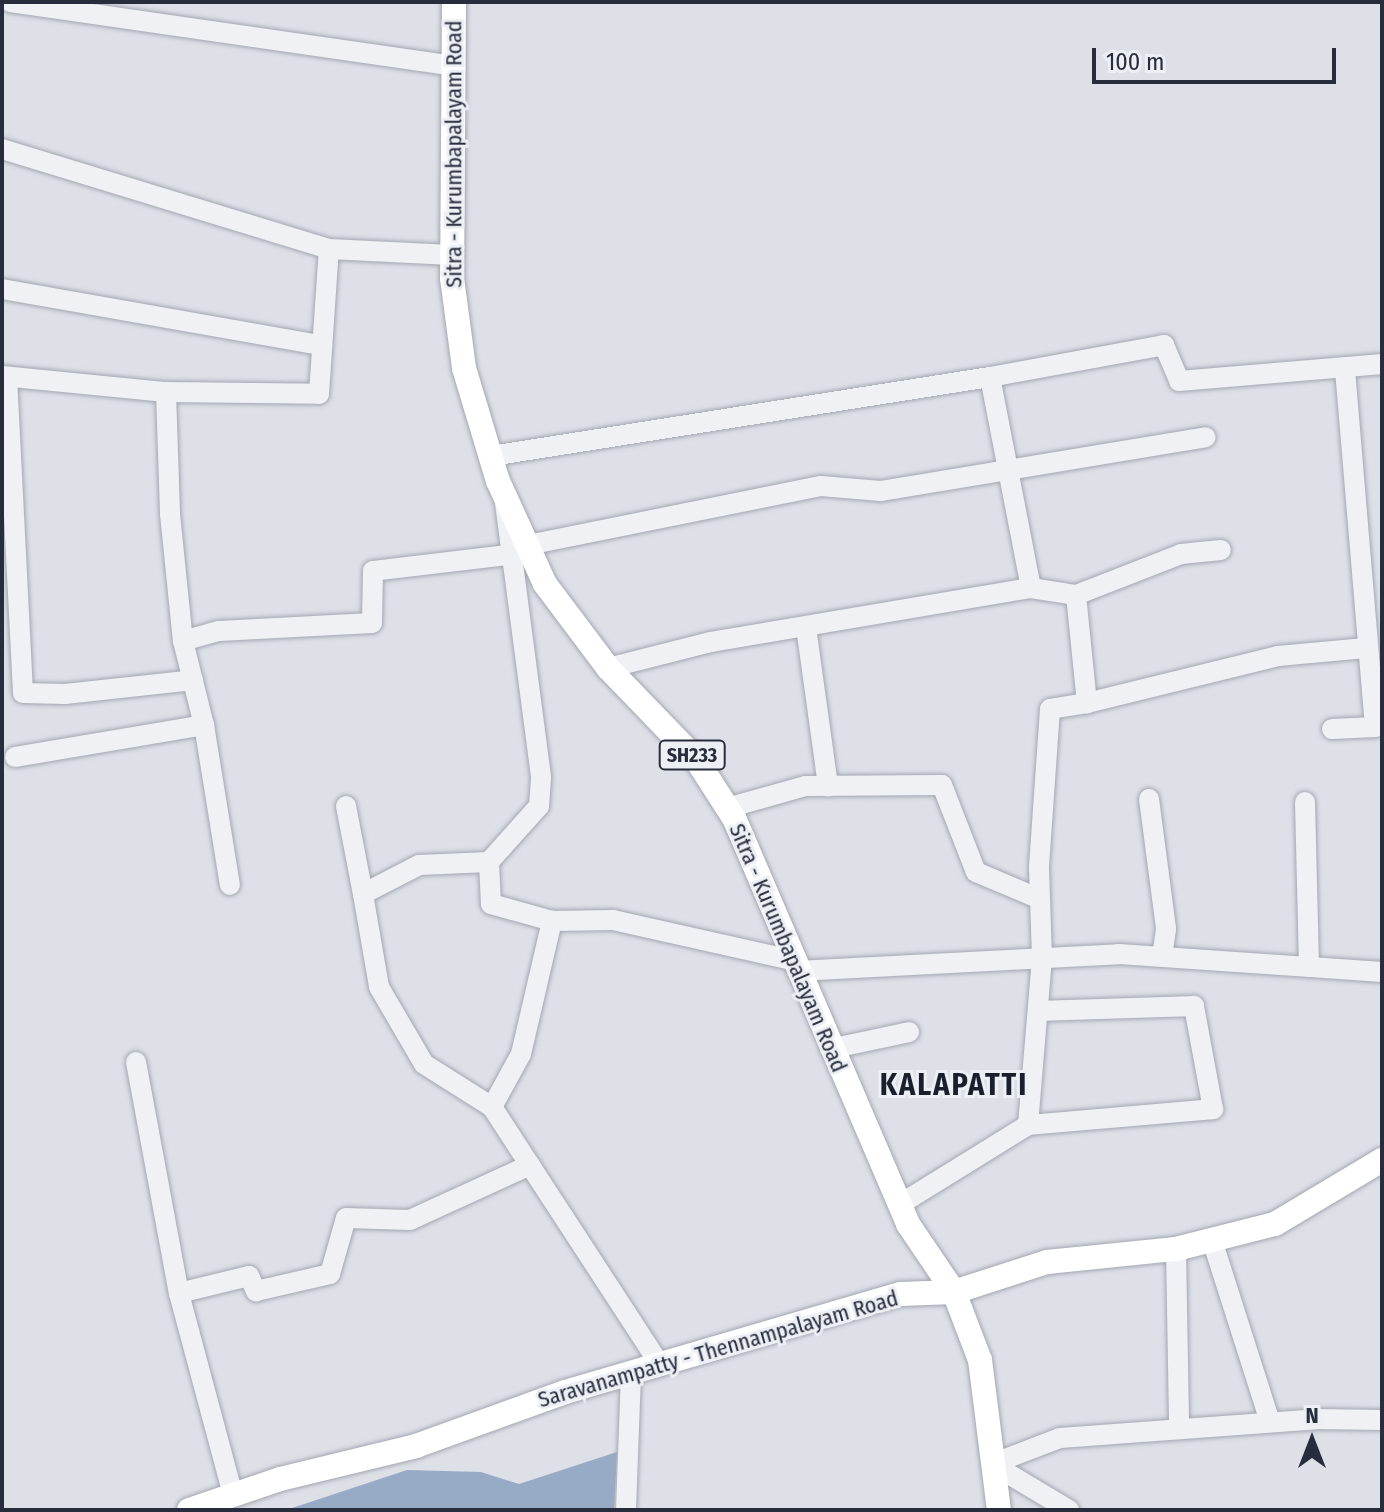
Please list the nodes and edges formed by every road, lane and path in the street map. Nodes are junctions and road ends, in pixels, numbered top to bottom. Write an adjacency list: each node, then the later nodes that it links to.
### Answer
1 (10, 2): 3 (street)
2 (454, 2): 3 (main road, Sitra - Kurumbapalayam Road / SH233)
3 (454, 66): 6 (main road, Sitra - Kurumbapalayam Road / SH233)
4 (2, 149): 5 (street)
5 (329, 249): 6 (street); 8 (street)
6 (452, 255): 15 (main road, Sitra - Kurumbapalayam Road / SH233)
7 (2, 289): 8 (street)
8 (321, 345): 13 (street)
9 (1382, 364): 10 (street)
10 (1345, 367): 12 (street); 23 (street)
11 (5, 377): 13 (street); 25 (street)
12 (990, 377): 15 (street); 16 (street)
13 (166, 392): 22 (street)
14 (1206, 437): 16 (street)
15 (491, 456): 17 (main road, Sitra - Kurumbapalayam Road / SH233)
16 (1009, 471): 17 (street); 19 (street)
17 (518, 550): 22 (street); 24 (main road, Sitra - Kurumbapalayam Road / SH233); 36 (street)
18 (1221, 550): 20 (street)
19 (1031, 588): 20 (street); 21 (street)
20 (1076, 595): 26 (street)
21 (806, 627): 24 (street); 31 (street)
22 (183, 641): 25 (street)
23 (1366, 648): 26 (street); 28 (street)
24 (608, 668): 35 (main road, Sitra - Kurumbapalayam Road / SH233)
25 (193, 680): 27 (street)
26 (1087, 703): 39 (street)
27 (204, 725): 30 (street); 37 (street)
28 (1379, 727): 29 (street)
29 (1332, 729)
30 (15, 757)
31 (828, 786): 35 (street); 39 (street)
32 (1149, 799): 41 (street)
33 (1305, 802): 44 (street)
34 (346, 806): 38 (street)
35 (727, 808): 43 (main road, Sitra - Kurumbapalayam Road / SH233)
36 (489, 862): 38 (street); 40 (street)
37 (230, 885)
38 (363, 894): 50 (street)
39 (1040, 899): 42 (street)
40 (552, 921): 43 (street); 50 (street)
41 (1162, 957): 42 (street); 44 (street)
42 (1042, 958): 43 (street); 46 (street)
43 (794, 965): 48 (main road, Sitra - Kurumbapalayam Road / SH233)
44 (1309, 967): 45 (street)
45 (1382, 972)
46 (1038, 1011): 51 (street); 51 (street)
47 (909, 1032): 48 (street)
48 (830, 1049): 54 (main road, Sitra - Kurumbapalayam Road / SH233)
49 (136, 1062): 58 (street)
50 (492, 1107): 53 (street)
51 (1028, 1125): 54 (street)
52 (1382, 1161): 55 (main road, Saravanampatty - Thennampalayam Road)
53 (530, 1165): 58 (street); 59 (street)
54 (899, 1205): 57 (main road, Sitra - Kurumbapalayam Road / SH233)
55 (1212, 1240): 56 (main road, Saravanampatty - Thennampalayam Road); 62 (street)
56 (1176, 1249): 57 (main road, Saravanampatty - Thennampalayam Road); 63 (street)
57 (954, 1292): 59 (main road, Saravanampatty - Thennampalayam Road); 64 (main road, Sitra - Kurumbapalayam Road / SH233)
58 (179, 1293): 65 (street)
59 (659, 1363): 60 (main road, Saravanampatty - Thennampalayam Road)
60 (631, 1372): 65 (main road, Saravanampatty - Thennampalayam Road); 67 (street)
61 (1382, 1420): 62 (street)
62 (1270, 1422): 63 (street)
63 (1179, 1429): 64 (street)
64 (992, 1464): 68 (main road, Sitra - Kurumbapalayam Road / SH233); 69 (street)
65 (233, 1495): 66 (main road, Saravanampatty - Thennampalayam Road)
66 (189, 1510)
67 (626, 1510)
68 (999, 1510)
69 (1069, 1510)

